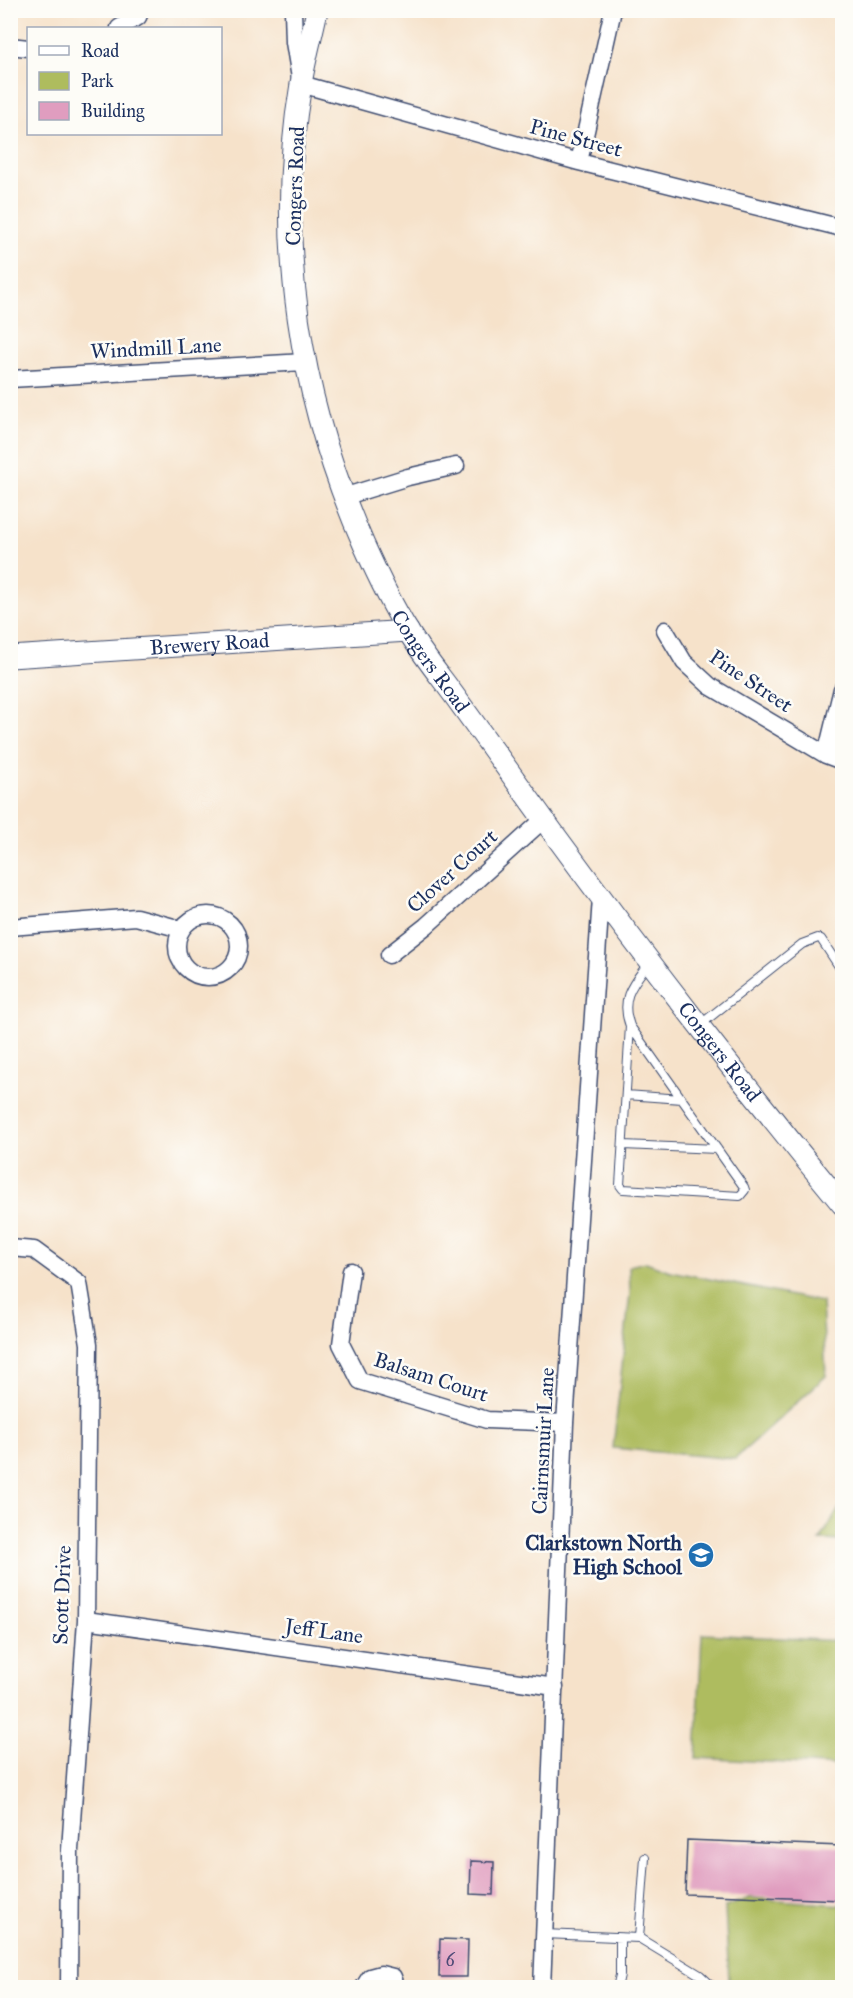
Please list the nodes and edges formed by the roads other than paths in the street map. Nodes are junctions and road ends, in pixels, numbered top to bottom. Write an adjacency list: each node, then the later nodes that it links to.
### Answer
1 (141, 10): 5 (street)
2 (293, 10): 8 (street)
3 (317, 10): 8 (street, Congers Road)
4 (613, 10): 9 (street)
5 (121, 27)
6 (10, 46): 7 (street)
7 (27, 48)
8 (301, 84): 9 (street, Pine Street); 11 (street, Congers Road)
9 (579, 162): 10 (street, Pine Street)
10 (843, 228)
11 (305, 362): 12 (street, Windmill Lane); 14 (street, Congers Road)
12 (10, 379)
13 (456, 466): 14 (street)
14 (343, 497): 16 (street, Congers Road)
15 (665, 630): 19 (street, Pine Street)
16 (408, 631): 17 (street, Brewery Road); 21 (street, Congers Road)
17 (10, 657)
18 (843, 688): 19 (street)
19 (826, 755): 20 (street, Pine Street)
20 (843, 761)
21 (544, 819): 22 (street, Congers Road); 25 (street, Clover Court)
22 (601, 898): 26 (street, Congers Road); 37 (street, Cairnsmuir Lane)
23 (10, 927): 24 (street)
24 (181, 929)
25 (389, 955)
26 (650, 961): 28 (lane); 29 (street, Congers Road)
27 (843, 970): 29 (lane)
28 (630, 1026): 30 (lane); 31 (lane)
29 (700, 1026): 34 (street, Congers Road)
30 (626, 1095): 31 (lane); 32 (lane)
31 (682, 1099): 33 (lane)
32 (622, 1145): 33 (lane); 33 (lane)
33 (717, 1149)
34 (843, 1204)
35 (10, 1248): 38 (street, Scott Drive)
36 (351, 1271): 37 (street, Balsam Court)
37 (566, 1423): 39 (street, Cairnsmuir Lane)
38 (86, 1620): 39 (street, Jeff Lane); 44 (street, Scott Drive)
39 (555, 1687): 41 (street, Cairnsmuir Lane)
40 (645, 1858): 43 (lane)
41 (544, 1934): 42 (lane); 47 (street, Cairnsmuir Lane)
42 (620, 1938): 43 (lane); 48 (lane)
43 (639, 1938): 49 (lane)
44 (69, 1988)
45 (363, 1988): 46 (street)
46 (397, 1988)
47 (542, 1988)
48 (616, 1988)
49 (714, 1988)

